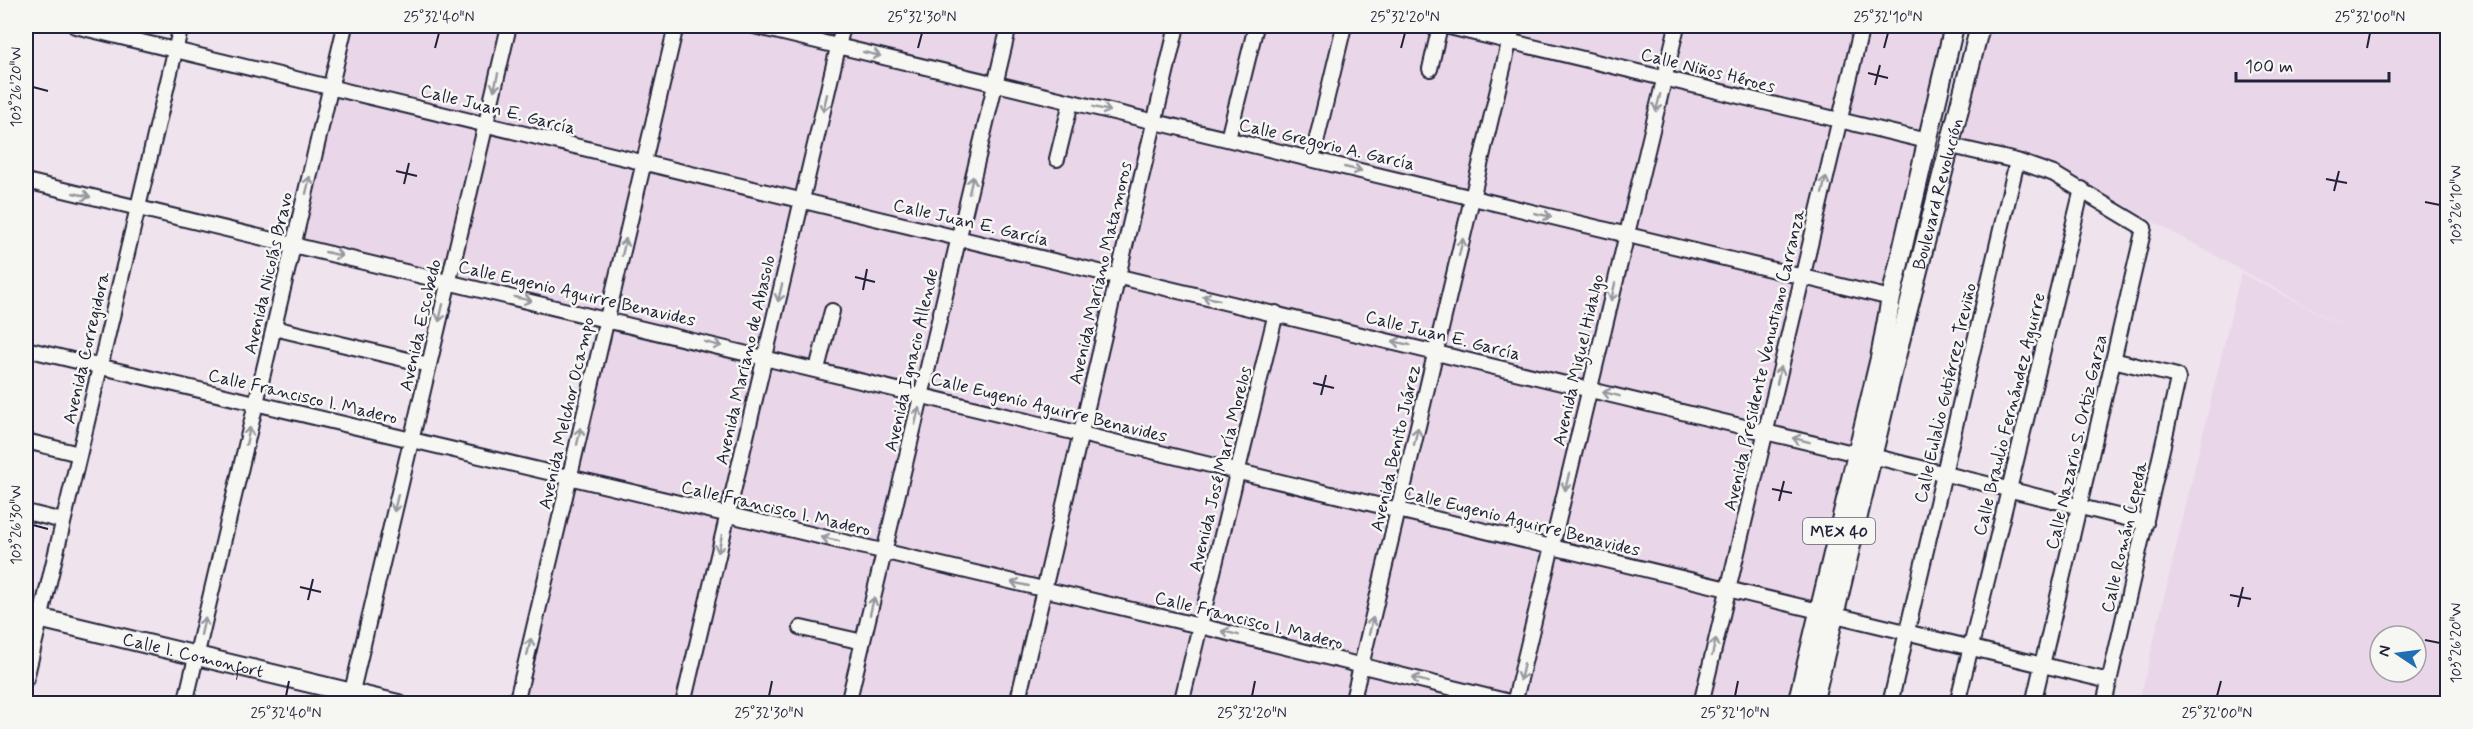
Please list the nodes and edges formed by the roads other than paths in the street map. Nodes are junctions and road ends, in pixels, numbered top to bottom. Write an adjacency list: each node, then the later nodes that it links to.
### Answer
1 (75, 26): 22 (street, Calle Juan E. García)
2 (181, 26): 22 (street, Avenida Corregidora)
3 (345, 26): 26 (street, Avenida Nicolás Bravo)
4 (510, 26): 30 (street, Avenida Escobedo, one-way to 30)
5 (676, 26): 37 (street, Avenida Melchor Ocampo)
6 (754, 26): 21 (street, Calle Gregorio A. García)
7 (843, 26): 21 (street, Avenida Mariano de Abasolo)
8 (1009, 26): 25 (street, Avenida Ignacio Allende)
9 (1177, 26): 29 (street, Avenida Mariano Matamoros)
10 (1256, 26): 31 (street)
11 (1344, 26): 35 (street)
12 (1448, 26): 20 (street, Calle Niños Héroes); 23 (street)
13 (1513, 26): 20 (street, Avenida Benito Juárez)
14 (1677, 26): 24 (street, Avenida Miguel Hidalgo)
15 (1862, 26): 28 (street, Avenida Presidente Venustiano Carranza)
16 (1954, 26): 32 (main road)
17 (1963, 26): 49 (main road, Boulevard Revolución)
18 (1970, 26): 49 (main road, Boulevard Revolución)
19 (1980, 26): 33 (main road, Boulevard Revolución / MEX 40)
20 (1510, 41): 24 (street, Calle Niños Héroes); 40 (street, Avenida Benito Juárez)
21 (838, 46): 25 (street, Calle Gregorio A. García, one-way to 25); 41 (street, Avenida Mariano de Abasolo, one-way to 41)
22 (175, 50): 26 (street, Calle Juan E. García); 42 (street, Avenida Corregidora)
23 (1430, 69)
24 (1664, 78): 28 (street, Calle Niños Héroes); 43 (street, Avenida Miguel Hidalgo, one-way to 43)
25 (995, 83): 27 (street, Calle Gregorio A. García); 44 (street, Avenida Ignacio Allende, one-way to 25)
26 (331, 87): 30 (street, Calle Juan E. García); 45 (street, Avenida Nicolás Bravo, one-way to 26)
27 (1071, 102): 29 (street, Calle Gregorio A. García, one-way to 29); 34 (street)
28 (1839, 120): 32 (street, Calle Niños Héroes); 47 (street, Avenida Presidente Venustiano Carranza, one-way to 28)
29 (1154, 122): 31 (street, Calle Gregorio A. García); 46 (street, Avenida Mariano Matamoros)
30 (486, 124): 37 (street, Calle Juan E. García); 48 (street, Avenida Escobedo)
31 (1228, 139): 35 (street, Calle Gregorio A. García)
32 (1927, 141): 49 (main road)
33 (1951, 146): 36 (street); 57 (main road, Boulevard Revolución / MEX 40)
34 (1057, 159)
35 (1312, 159): 40 (street, Calle Gregorio A. García, one-way to 40)
36 (2017, 161): 39 (street); 72 (street, Calle Eulalio Gutiérrez Treviño)
37 (644, 162): 41 (street, Calle Juan E. García); 52 (street, Avenida Melchor Ocampo, one-way to 37)
38 (26, 181): 42 (street, Calle Eugenio Aguirre Benavides, one-way to 42)
39 (2082, 189): 58 (street, Calle Nazario S. Ortiz Garza); 74 (street, Calle Braulio Fernández Aguirre)
40 (1473, 198): 43 (street, Calle Gregorio A. García, one-way to 43); 55 (street, Avenida Benito Juárez, one-way to 40)
41 (802, 200): 44 (street, Calle Juan E. García); 56 (street, Avenida Mariano de Abasolo, one-way to 56)
42 (138, 208): 45 (street, Calle Eugenio Aguirre Benavides); 60 (street, Avenida Corregidora)
43 (1627, 235): 47 (street, Calle Gregorio A. García); 62 (street, Avenida Miguel Hidalgo, one-way to 62)
44 (959, 238): 46 (street, Calle Juan E. García); 63 (street, Avenida Ignacio Allende)
45 (293, 244): 48 (street, Calle Eugenio Aguirre Benavides, one-way to 48); 53 (street, Avenida Nicolás Bravo)
46 (1118, 276): 51 (street, Calle Juan E. García, one-way to 46); 66 (street, Avenida Mariano Matamoros)
47 (1802, 277): 49 (street, Calle Gregorio A. García); 65 (street, Avenida Presidente Venustiano Carranza, one-way to 47)
48 (449, 281): 52 (street, Calle Eugenio Aguirre Benavides, one-way to 52); 59 (street, Avenida Escobedo, one-way to 59)
49 (1901, 290): 57 (main road, Boulevard Revolución)
50 (832, 311): 61 (street)
51 (1276, 313): 55 (street, Calle Juan E. García, one-way to 51); 71 (street, Avenida José María Morelos)
52 (607, 319): 56 (street, Calle Eugenio Aguirre Benavides, one-way to 56); 73 (street, Avenida Melchor Ocampo, one-way to 52)
53 (274, 328): 59 (street); 64 (street, Avenida Nicolás Bravo)
54 (26, 349): 60 (street, Calle Francisco I. Madero)
55 (1436, 351): 62 (street, Calle Juan E. García); 76 (street, Avenida Benito Juárez, one-way to 55)
56 (765, 357): 61 (street, Calle Eugenio Aguirre Benavides); 78 (street, Avenida Mariano de Abasolo)
57 (1888, 360): 70 (main road, Boulevard Revolución / MEX 40)
58 (2114, 360): 75 (street, Calle Nazario S. Ortiz Garza); 80 (street, Calle Román Cepeda)
59 (429, 365): 67 (street, Avenida Escobedo)
60 (100, 367): 64 (street, Calle Francisco I. Madero); 69 (street, Avenida Corregidora)
61 (817, 369): 63 (street, Calle Eugenio Aguirre Benavides)
62 (1590, 388): 65 (street, Calle Juan E. García, one-way to 62); 81 (street, Avenida Miguel Hidalgo, one-way to 81)
63 (922, 395): 66 (street, Calle Eugenio Aguirre Benavides); 82 (street, Avenida Ignacio Allende, one-way to 63)
64 (256, 404): 67 (street, Calle Francisco I. Madero); 92 (street, Avenida Nicolás Bravo, one-way to 64)
65 (1765, 431): 70 (street, Calle Juan E. García, one-way to 65); 83 (street, Avenida Presidente Venustiano Carranza)
66 (1081, 433): 71 (street, Calle Eugenio Aguirre Benavides); 84 (street, Avenida Mariano Matamoros)
67 (411, 440): 73 (street, Calle Francisco I. Madero); 97 (street, Avenida Escobedo, one-way to 97)
68 (26, 441): 69 (street)
69 (79, 454): 79 (street, Avenida Corregidora)
70 (1865, 455): 72 (street, Calle Juan E. García); 85 (main road, MEX 40)
71 (1238, 471): 76 (street, Calle Eugenio Aguirre Benavides); 87 (street, Avenida José María Morelos)
72 (1944, 474): 74 (street, Calle Juan E. García); 89 (street, Calle Eulalio Gutiérrez Treviño)
73 (569, 478): 78 (street, Calle Francisco I. Madero); 101 (street, Avenida Melchor Ocampo, one-way to 73)
74 (2009, 489): 75 (street, Calle Juan E. García); 91 (street, Calle Braulio Fernández Aguirre)
75 (2079, 507): 80 (street, Calle Juan E. García); 93 (street, Calle Nazario S. Ortiz Garza)
76 (1398, 509): 81 (street, Calle Eugenio Aguirre Benavides); 94 (street, Avenida Benito Juárez, one-way to 76)
77 (26, 512): 79 (street)
78 (727, 515): 82 (street, Calle Francisco I. Madero, one-way to 78); 102 (street, Avenida Mariano de Abasolo, one-way to 102)
79 (63, 521): 86 (street, Avenida Corregidora)
80 (2146, 523): 96 (street, Calle Román Cepeda)
81 (1552, 546): 83 (street, Calle Eugenio Aguirre Benavides); 98 (street, Avenida Miguel Hidalgo, one-way to 98)
82 (884, 552): 84 (street, Calle Francisco I. Madero, one-way to 82); 90 (street, Avenida Ignacio Allende, one-way to 82)
83 (1728, 589): 85 (street, Calle Eugenio Aguirre Benavides); 107 (street, Avenida Presidente Venustiano Carranza, one-way to 83)
84 (1045, 590): 87 (street, Calle Francisco I. Madero); 104 (street, Avenida Mariano Matamoros)
85 (1827, 613): 89 (street, Calle Eugenio Aguirre Benavides); 108 (main road, MEX 40); 109 (main road, MEX 40)
86 (33, 617): 92 (main road, Calle I. Comonfort); 95 (street, Avenida Corregidora)
87 (1200, 626): 94 (street, Calle Francisco I. Madero, one-way to 87); 105 (street, Avenida José María Morelos)
88 (801, 628): 90 (street)
89 (1907, 632): 91 (street, Calle Eugenio Aguirre Benavides); 110 (street, Calle Eulalio Gutiérrez Treviño)
90 (863, 642): 103 (street, Avenida Ignacio Allende)
91 (1970, 647): 93 (street, Calle Eugenio Aguirre Benavides); 111 (street, Calle Braulio Fernández Aguirre)
92 (196, 656): 97 (main road, Calle I. Comonfort); 99 (street, Avenida Nicolás Bravo)
93 (2043, 664): 96 (street, Calle Eugenio Aguirre Benavides); 112 (street, Calle Nazario S. Ortiz Garza)
94 (1361, 665): 98 (street, Calle Francisco I. Madero, one-way to 94); 106 (street, Avenida Benito Juárez)
95 (26, 679)
96 (2109, 681): 113 (street, Calle Román Cepeda)
97 (350, 698): 100 (main road, Calle I. Comonfort)
98 (1515, 703)
99 (185, 704)
100 (398, 704)
101 (516, 704)
102 (682, 704)
103 (848, 704)
104 (1017, 704)
105 (1181, 704)
106 (1352, 704)
107 (1701, 704)
108 (1797, 704)
109 (1813, 704)
110 (1890, 704)
111 (1957, 704)
112 (2033, 704)
113 (2104, 704)

